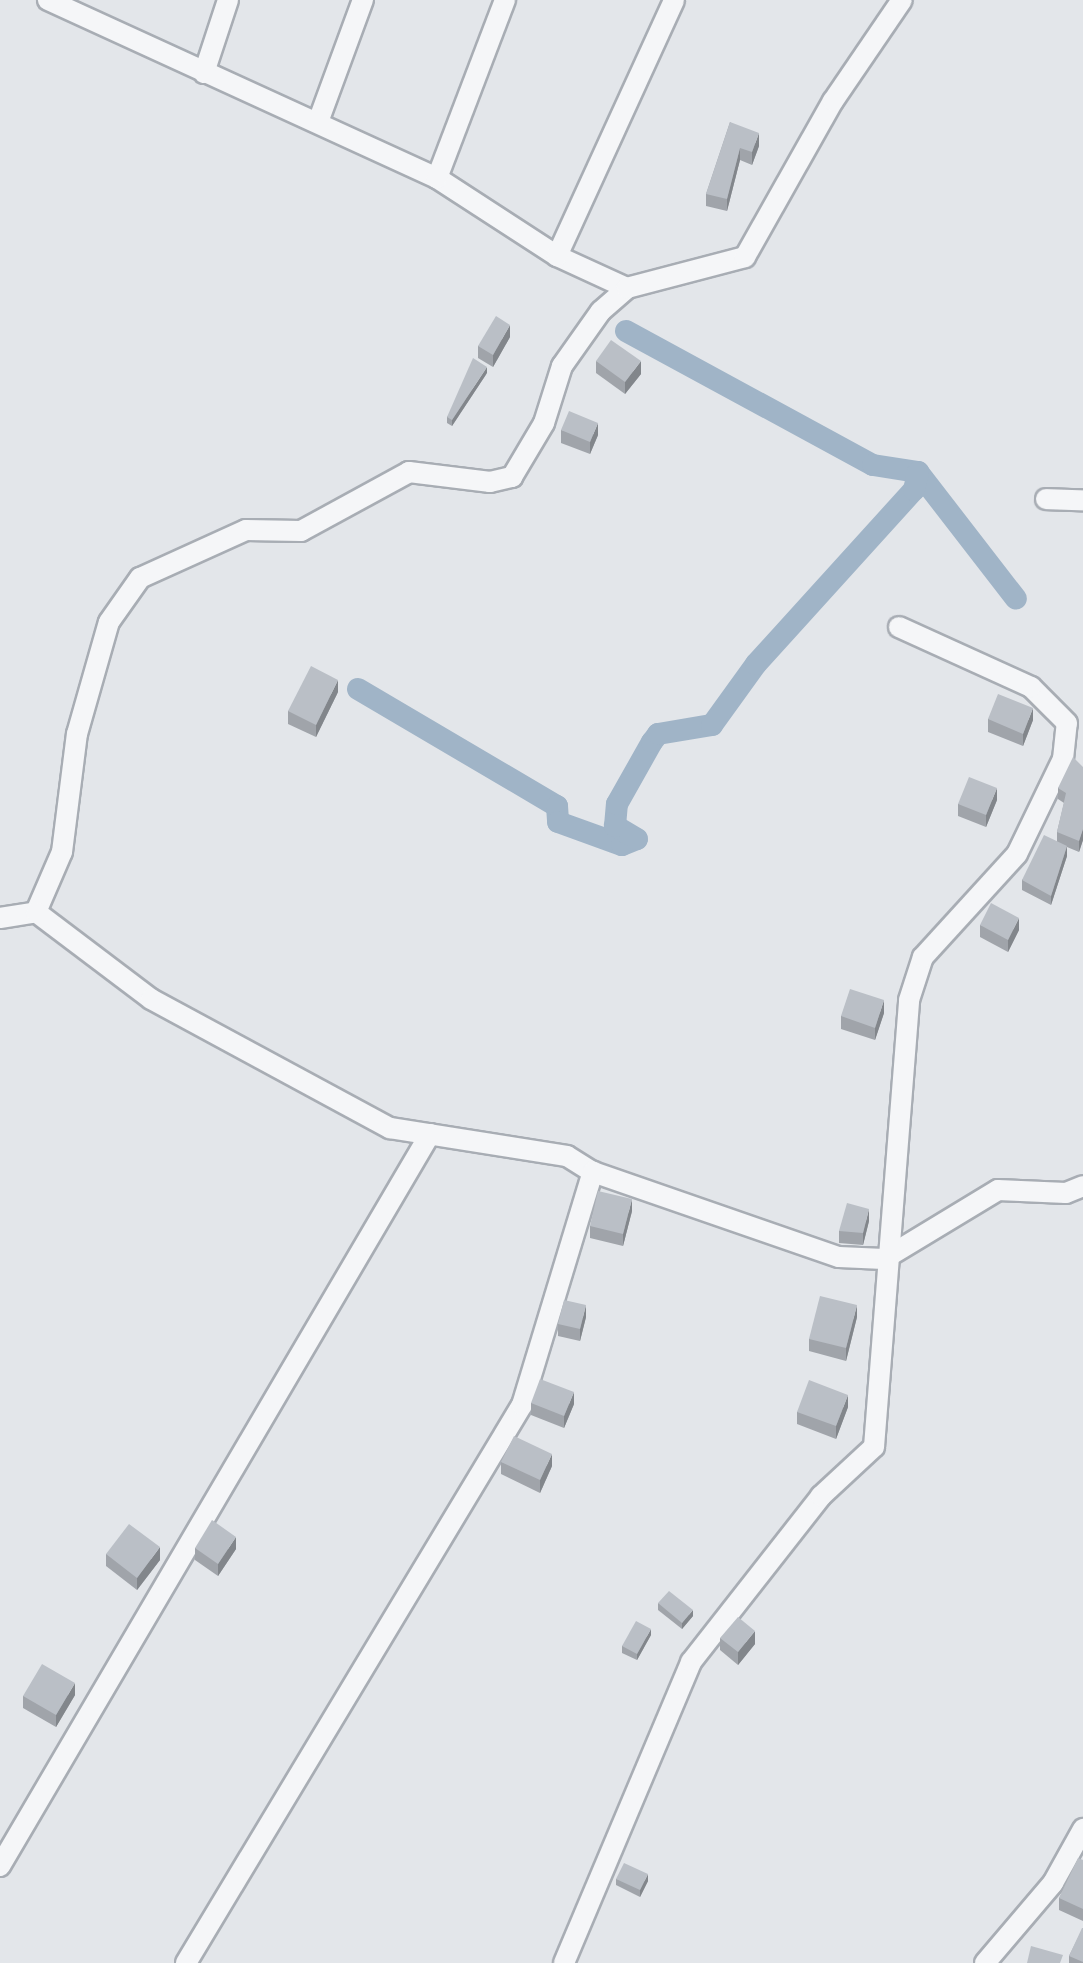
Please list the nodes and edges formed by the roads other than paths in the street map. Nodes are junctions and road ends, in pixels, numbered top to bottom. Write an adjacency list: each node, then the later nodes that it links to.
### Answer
1 (48, 0): 7 (street)
2 (228, 0): 7 (street)
3 (363, 0): 8 (street)
4 (505, 0): 9 (street)
5 (674, 0): 10 (street)
6 (902, 0): 11 (street)
7 (204, 73): 8 (street)
8 (318, 122): 9 (street)
9 (437, 178): 10 (street)
10 (557, 256): 11 (street)
11 (627, 288): 15 (street)
12 (1046, 499): 13 (street)
13 (1083, 500)
14 (899, 627): 20 (street)
15 (36, 912): 16 (street); 17 (street)
16 (0, 918)
17 (430, 1134): 18 (street); 22 (street)
18 (593, 1172): 20 (street); 23 (street)
19 (1083, 1186): 20 (street)
20 (884, 1259): 24 (street)
21 (1083, 1829): 25 (street)
22 (0, 1866)
23 (186, 1963)
24 (564, 1963)
25 (985, 1963)

